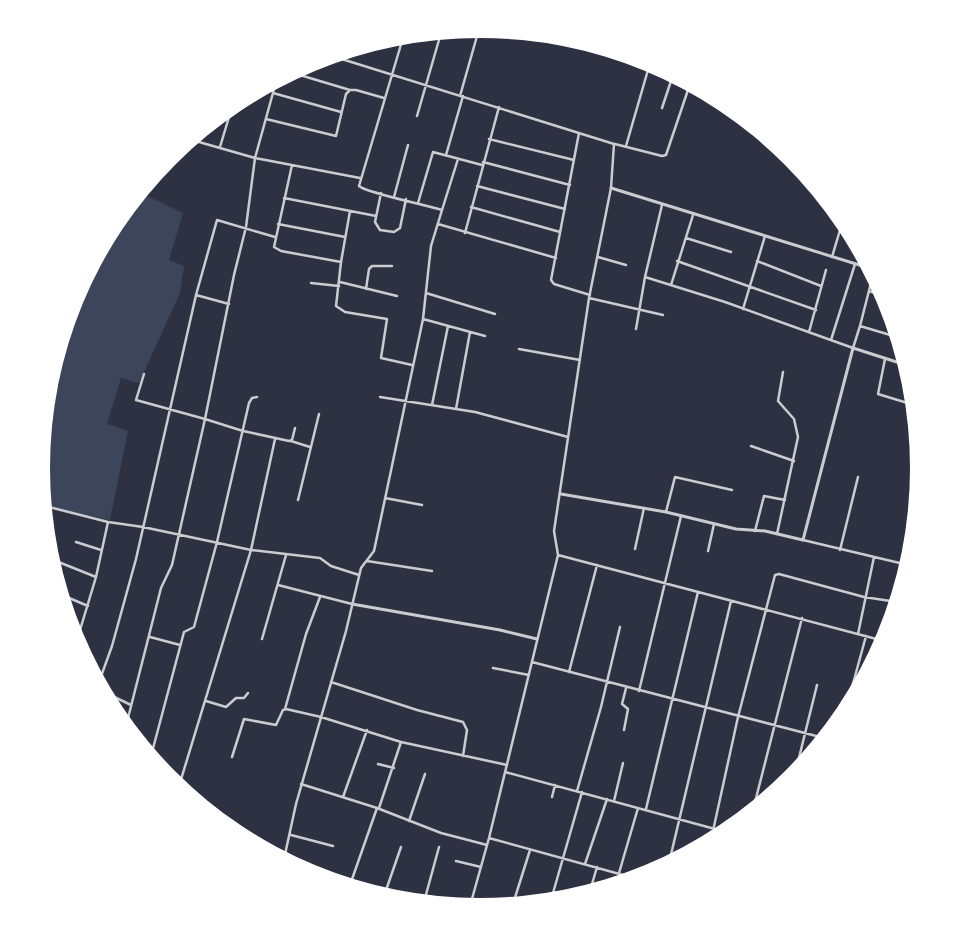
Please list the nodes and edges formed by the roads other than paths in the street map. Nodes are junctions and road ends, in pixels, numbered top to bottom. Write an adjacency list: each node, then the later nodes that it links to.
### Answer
1 (477, 38): 13 (street)
2 (440, 39): 9 (street)
3 (401, 45): 6 (street)
4 (343, 60): 6 (street)
5 (648, 71): 26 (street)
6 (392, 75): 9 (street); 14 (street)
7 (303, 76): 10 (street)
8 (671, 82): 16 (street)
9 (427, 85): 13 (street); 18 (street)
10 (350, 90): 14 (street); 17 (street)
11 (688, 91): 26 (street)
12 (272, 92): 17 (street); 20 (street)
13 (462, 96): 15 (street); 28 (street)
14 (384, 98): 34 (street)
15 (499, 107): 21 (street); 22 (street)
16 (662, 108)
17 (341, 112): 20 (street)
18 (417, 116)
19 (228, 119): 27 (street)
20 (266, 119): 29 (street)
21 (579, 133): 24 (street); 31 (street)
22 (489, 139): 31 (street); 32 (street)
23 (199, 142): 27 (street)
24 (614, 144): 26 (street); 37 (street)
25 (408, 145): 39 (street)
26 (626, 146)
27 (220, 147): 29 (street)
28 (446, 155): 30 (street); 42 (street)
29 (254, 158): 33 (street); 52 (street)
30 (458, 159): 32 (street); 46 (street)
31 (574, 160): 35 (street)
32 (482, 163): 35 (street); 36 (street)
33 (292, 165): 34 (street); 40 (street)
34 (360, 178): 38 (street)
35 (570, 185): 45 (street)
36 (477, 186): 44 (street); 45 (street)
37 (611, 188): 43 (street); 61 (street)
38 (380, 193): 39 (street); 49 (street)
39 (394, 197): 41 (street)
40 (284, 198): 47 (street); 50 (street)
41 (406, 199): 42 (street); 49 (street)
42 (418, 203): 46 (street)
43 (662, 205): 48 (street); 72 (street)
44 (471, 208): 53 (street); 54 (street)
45 (565, 209): 54 (street)
46 (442, 210): 51 (street)
47 (350, 211): 49 (street); 58 (street)
48 (693, 215): 56 (street); 59 (street)
49 (376, 216)
50 (278, 224): 57 (street); 58 (street)
51 (438, 224): 53 (street); 82 (street)
52 (246, 227): 57 (street); 83 (street); 86 (street)
53 (465, 232): 63 (street)
54 (560, 232): 63 (street)
55 (840, 232): 62 (street)
56 (765, 236): 62 (street); 65 (street)
57 (275, 237): 66 (street)
58 (345, 237): 66 (street)
59 (686, 238): 60 (street); 64 (street)
60 (731, 252)
61 (598, 257): 68 (street); 85 (street)
62 (832, 257): 67 (street)
63 (556, 258): 85 (street)
64 (677, 261): 75 (street); 76 (street)
65 (757, 261): 76 (street); 77 (street)
66 (341, 262): 74 (street)
67 (855, 264): 69 (street); 100 (street)
68 (626, 265)
69 (860, 265)
70 (392, 266): 79 (street)
71 (826, 270): 77 (street)
72 (645, 278): 75 (street); 87 (street)
73 (312, 283): 74 (street)
74 (339, 284): 79 (street); 106 (street)
75 (671, 286): 88 (street)
76 (750, 286): 88 (street); 89 (street)
77 (821, 286): 89 (street)
78 (870, 286): 80 (street)
79 (366, 289): 84 (street)
80 (869, 291): 81 (street); 94 (street)
81 (873, 292)
82 (426, 293): 90 (street); 92 (street)
83 (196, 295): 86 (street); 115 (street)
84 (398, 296)
85 (589, 297): 87 (street); 103 (street)
86 (229, 304): 117 (street)
87 (639, 309): 91 (street); 95 (street)
88 (743, 309): 97 (street)
89 (816, 310): 97 (street)
90 (495, 314)
91 (663, 315)
92 (423, 319): 93 (street); 106 (street)
93 (448, 326): 96 (street); 113 (street)
94 (860, 326): 98 (street); 101 (street)
95 (636, 330)
96 (470, 332): 99 (street); 114 (street)
97 (809, 332): 100 (street)
98 (889, 334)
99 (485, 336)
100 (831, 340): 101 (street)
101 (853, 348): 104 (street); 143 (street)
102 (519, 349): 103 (street)
103 (580, 360): 120 (street)
104 (885, 360): 105 (street); 112 (street)
105 (898, 363)
106 (412, 365): 111 (street)
107 (783, 372): 125 (street)
108 (144, 374): 115 (street)
109 (257, 397): 119 (street)
110 (380, 397): 111 (street)
111 (406, 402): 113 (street); 129 (street)
112 (906, 402)
113 (432, 405): 114 (street)
114 (456, 409): 120 (street)
115 (170, 411): 117 (street); 139 (street)
116 (319, 414): 124 (street)
117 (205, 419): 119 (street); 142 (street)
118 (295, 428): 122 (street)
119 (242, 431): 121 (street); 145 (street)
120 (568, 437): 128 (street)
121 (275, 439): 122 (street); 148 (street)
122 (290, 441): 124 (street)
123 (751, 446): 125 (street)
124 (310, 447): 130 (street)
125 (794, 461): 131 (street)
126 (858, 477): 149 (street)
127 (732, 490): 135 (street)
128 (561, 494): 134 (street); 152 (street)
129 (385, 498): 132 (street); 154 (street)
130 (298, 500)
131 (785, 500): 140 (street); 141 (street)
132 (422, 504)
133 (52, 508): 137 (street)
134 (644, 508): 135 (street); 146 (street)
135 (666, 512): 136 (street)
136 (681, 516): 138 (street); 161 (street)
137 (108, 522): 139 (street); 147 (street)
138 (714, 524): 140 (street); 150 (street)
139 (143, 527): 142 (street); 185 (street)
140 (755, 531): 141 (street)
141 (777, 534): 143 (street)
142 (180, 535): 145 (street); 176 (street)
143 (803, 540): 149 (street)
144 (76, 542): 147 (street)
145 (217, 542): 148 (street); 181 (street)
146 (635, 549)
147 (101, 550): 160 (street)
148 (251, 550): 151 (street); 196 (street)
149 (840, 550): 153 (street)
150 (708, 551)
151 (286, 555): 159 (street); 162 (street)
152 (558, 555): 157 (street); 179 (street)
153 (874, 557): 156 (street); 165 (street)
154 (367, 560): 158 (street); 159 (street)
155 (61, 563): 160 (street)
156 (900, 563)
157 (597, 565): 161 (street); 184 (street)
158 (432, 571)
159 (359, 575): 169 (street)
160 (96, 577): 170 (street)
161 (665, 583): 163 (street); 192 (street)
162 (278, 585): 164 (street); 178 (street)
163 (698, 592): 167 (street); 195 (street)
164 (320, 597): 169 (street); 199 (street)
165 (864, 597): 168 (street); 171 (street); 175 (street)
166 (71, 599): 170 (street)
167 (731, 601): 171 (street); 198 (street)
168 (890, 601)
169 (352, 604): 179 (street); 187 (street)
170 (88, 606): 174 (street)
171 (768, 610): 172 (street); 202 (street)
172 (802, 618): 175 (street); 203 (street)
173 (620, 627): 189 (street)
174 (81, 628)
175 (858, 634): 177 (street)
176 (150, 636): 181 (street); 197 (street)
177 (866, 636): 180 (street); 188 (street)
178 (262, 639)
179 (537, 639): 182 (street)
180 (876, 639)
181 (180, 645): 209 (street)
182 (532, 662): 184 (street); 186 (street)
183 (493, 668): 186 (street)
184 (569, 672): 189 (street)
185 (102, 673)
186 (529, 674): 215 (street)
187 (332, 682): 201 (street); 210 (street)
188 (853, 682)
189 (606, 683): 191 (street); 222 (street)
190 (817, 685): 206 (street)
191 (626, 688): 192 (street); 205 (street)
192 (639, 691): 195 (street)
193 (248, 693): 196 (street)
194 (118, 699): 197 (street)
195 (672, 699): 198 (street); 231 (street)
196 (206, 701): 219 (street)
197 (131, 705): 200 (street)
198 (706, 708): 202 (street); 232 (street)
199 (285, 709): 201 (street); 211 (street)
200 (129, 715)
201 (321, 717): 204 (street); 220 (street)
202 (738, 717): 203 (street); 234 (street)
203 (773, 726): 206 (street); 227 (street)
204 (367, 730): 208 (street); 225 (street)
205 (624, 730)
206 (806, 733): 207 (street); 212 (street)
207 (817, 736)
208 (401, 742): 210 (street); 216 (street)
209 (154, 748)
210 (463, 756): 215 (street)
211 (232, 757)
212 (800, 757)
213 (623, 763): 228 (street)
214 (378, 764): 216 (street)
215 (507, 765): 217 (street)
216 (394, 768): 229 (street)
217 (505, 772): 221 (street); 236 (street)
218 (425, 774): 233 (street)
219 (182, 777)
220 (301, 784): 225 (street); 235 (street)
221 (555, 785): 222 (street); 224 (street)
222 (577, 791): 223 (street)
223 (582, 792): 226 (street); 244 (street)
224 (552, 797)
225 (343, 798): 229 (street)
226 (607, 799): 228 (street); 246 (street)
227 (756, 799)
228 (614, 801): 230 (street)
229 (378, 808): 233 (street); 250 (street)
230 (638, 808): 231 (street); 249 (street)
231 (646, 809): 232 (street)
232 (681, 819): 234 (street); 243 (street)
233 (409, 821): 237 (street)
234 (714, 828)
235 (291, 835): 238 (street); 242 (street)
236 (489, 838): 237 (street); 241 (street)
237 (487, 845): 247 (street)
238 (333, 846)
239 (439, 846): 254 (street)
240 (401, 847): 252 (street)
241 (530, 850): 244 (street); 255 (street)
242 (286, 852)
243 (672, 854)
244 (563, 858): 246 (street); 253 (street)
245 (456, 861): 247 (street)
246 (585, 864): 248 (street)
247 (480, 867): 256 (street)
248 (597, 868): 249 (street); 251 (street)
249 (619, 874)
250 (352, 879)
251 (592, 884)
252 (387, 888)
253 (553, 892)
254 (426, 895)
255 (515, 897)
256 (472, 898)

